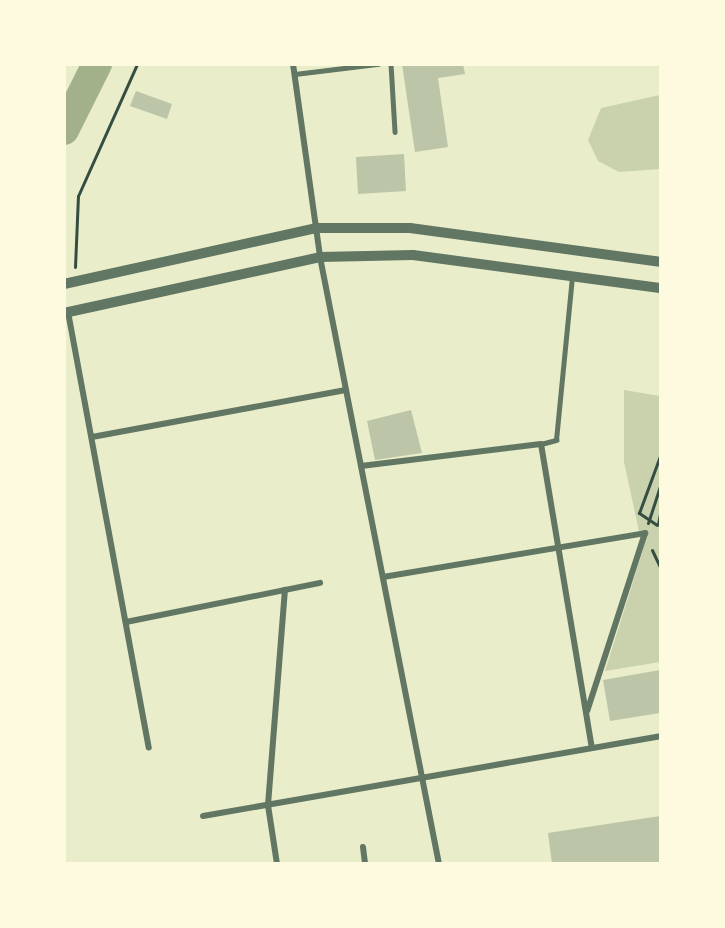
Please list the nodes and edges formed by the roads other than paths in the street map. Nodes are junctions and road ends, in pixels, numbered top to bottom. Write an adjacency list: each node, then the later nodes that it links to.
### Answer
1 (293, 64): 5 (street)
2 (384, 64): 4 (lane)
3 (392, 64): 6 (lane)
4 (378, 65): 5 (lane)
5 (295, 74): 7 (street)
6 (396, 132)
7 (316, 228): 8 (street); 9 (street); 11 (street)
8 (320, 257): 10 (street); 13 (street); 14 (street)
9 (660, 262)
10 (572, 276): 12 (street); 16 (lane)
11 (64, 284)
12 (660, 288)
13 (66, 313): 15 (street)
14 (346, 390): 15 (street); 17 (street)
15 (92, 437): 22 (street)
16 (541, 444): 17 (street); 18 (street)
17 (361, 466): 19 (street)
18 (559, 548): 19 (street); 23 (street); 23 (street)
19 (383, 577): 27 (street)
20 (320, 582): 21 (street)
21 (285, 590): 22 (street); 28 (street)
22 (126, 622): 25 (street)
23 (586, 714): 26 (street)
24 (660, 736): 26 (street)
25 (149, 748)
26 (592, 748): 27 (street)
27 (423, 778): 28 (street); 33 (street)
28 (268, 806): 29 (street); 31 (street)
29 (203, 816)
30 (363, 847): 32 (street)
31 (277, 864)
32 (365, 864)
33 (440, 864)

